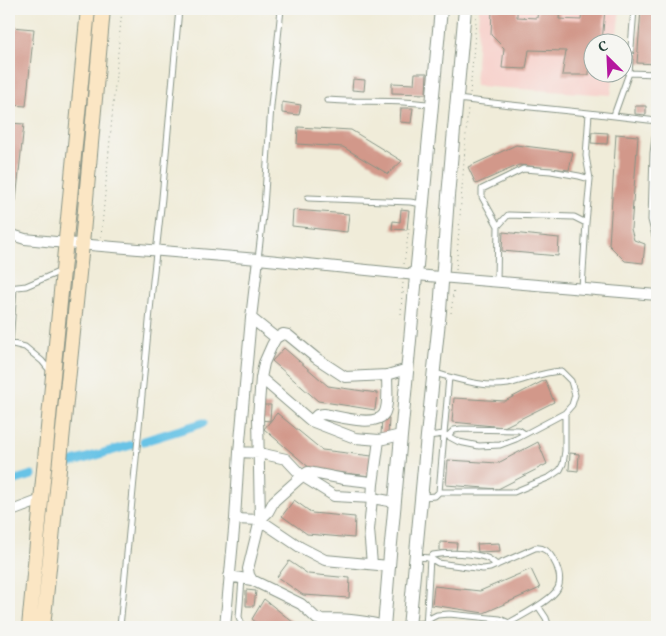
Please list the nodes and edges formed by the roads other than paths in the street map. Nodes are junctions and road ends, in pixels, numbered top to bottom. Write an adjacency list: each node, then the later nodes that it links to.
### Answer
1 (88, 9): 27 (main road)
2 (103, 9): 28 (main road)
3 (179, 9): 29 (lane)
4 (281, 9): 30 (lane)
5 (442, 9): 14 (street)
6 (465, 9): 12 (street)
7 (634, 9): 8 (lane)
8 (632, 32)
9 (634, 73): 10 (lane)
10 (657, 74)
11 (625, 82): 16 (lane)
12 (463, 99): 15 (lane); 33 (street)
13 (327, 100): 14 (lane)
14 (433, 105): 22 (street)
15 (589, 113): 16 (lane); 20 (lane)
16 (614, 115): 17 (lane)
17 (657, 121)
18 (657, 125): 19 (lane)
19 (656, 138): 26 (lane)
20 (590, 179): 23 (lane); 24 (lane)
21 (308, 198): 22 (lane)
22 (424, 204): 32 (street)
23 (586, 223): 24 (lane); 36 (lane)
24 (498, 226): 34 (lane)
25 (9, 234): 27 (street)
26 (657, 237)
27 (66, 243): 28 (street); 31 (main road)
28 (82, 244): 29 (street); 80 (main road)
29 (156, 250): 30 (street); 81 (lane)
30 (258, 259): 32 (street); 39 (street)
31 (63, 270): 35 (lane); 44 (main road)
32 (410, 274): 33 (street); 42 (street)
33 (442, 276): 34 (street); 43 (street)
34 (497, 281): 36 (street)
35 (12, 288): 38 (lane)
36 (582, 288): 37 (street)
37 (657, 295)
38 (11, 311): 41 (lane)
39 (251, 318): 40 (street); 55 (street)
40 (276, 338): 45 (street); 47 (street)
41 (10, 344): 44 (lane)
42 (408, 369): 45 (street); 51 (street)
43 (434, 373): 46 (lane); 53 (street)
44 (53, 374): 62 (main road)
45 (387, 375): 49 (street)
46 (449, 377): 48 (lane); 52 (lane)
47 (261, 378): 49 (street); 56 (street)
48 (566, 413): 50 (lane); 59 (lane)
49 (311, 421): 54 (street)
50 (525, 434): 52 (lane); 52 (lane)
51 (401, 435): 54 (street); 63 (street)
52 (446, 435): 53 (lane); 59 (lane)
53 (427, 436): 60 (street)
54 (379, 440): 58 (street)
55 (239, 452): 56 (street); 65 (street)
56 (258, 453): 57 (street); 66 (street)
57 (302, 476): 58 (street); 61 (street); 66 (street)
58 (374, 484): 61 (street)
59 (439, 492): 60 (lane)
60 (422, 497): 67 (street)
61 (372, 498): 63 (street); 69 (street)
62 (41, 500): 64 (street); 79 (main road)
63 (395, 502): 71 (street)
64 (9, 512)
65 (236, 519): 66 (street); 72 (street)
66 (260, 520): 69 (street); 73 (street)
67 (416, 557): 68 (lane); 77 (street)
68 (430, 558): 70 (lane); 70 (lane); 78 (lane)
69 (372, 564): 71 (street)
70 (497, 565): 74 (lane)
71 (389, 566): 84 (street)
72 (229, 576): 73 (street); 82 (street)
73 (247, 579): 76 (street); 83 (lane)
74 (538, 606): 75 (lane); 87 (lane)
75 (509, 623): 78 (lane); 86 (lane)
76 (366, 624): 84 (street)
77 (409, 625): 78 (lane)
78 (426, 625): 85 (lane)
79 (29, 627)
80 (43, 627)
81 (120, 627)
82 (225, 627)
83 (243, 627)
84 (384, 627)
85 (435, 627)
86 (501, 627)
87 (549, 627)

